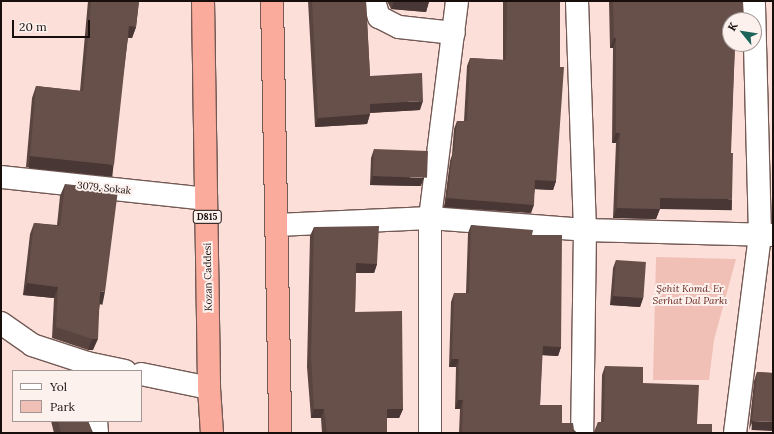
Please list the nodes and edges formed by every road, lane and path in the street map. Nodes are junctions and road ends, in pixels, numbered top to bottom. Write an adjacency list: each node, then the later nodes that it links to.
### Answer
1 (203, 1): 9 (highway, Kozan Caddesi / D815)
2 (272, 1): 11 (highway)
3 (374, 1): 7 (street)
4 (457, 1): 7 (street)
5 (577, 1): 12 (street)
6 (754, 1): 13 (street)
7 (454, 33): 10 (street)
8 (1, 177): 9 (street, 3079. Sokak)
9 (206, 199): 18 (highway, Kozan Caddesi / D815)
10 (430, 218): 11 (street); 12 (street); 23 (street)
11 (277, 224): 22 (highway)
12 (585, 230): 13 (street); 24 (street)
13 (767, 235): 25 (street)
14 (1, 324): 15 (street)
15 (88, 367): 16 (street)
16 (116, 370)
17 (142, 374): 18 (street)
18 (209, 388): 21 (highway, Kozan Caddesi / D815)
19 (96, 422): 20 (street)
20 (97, 433)
21 (212, 433)
22 (280, 433)
23 (430, 433)
24 (582, 433)
25 (735, 433)

